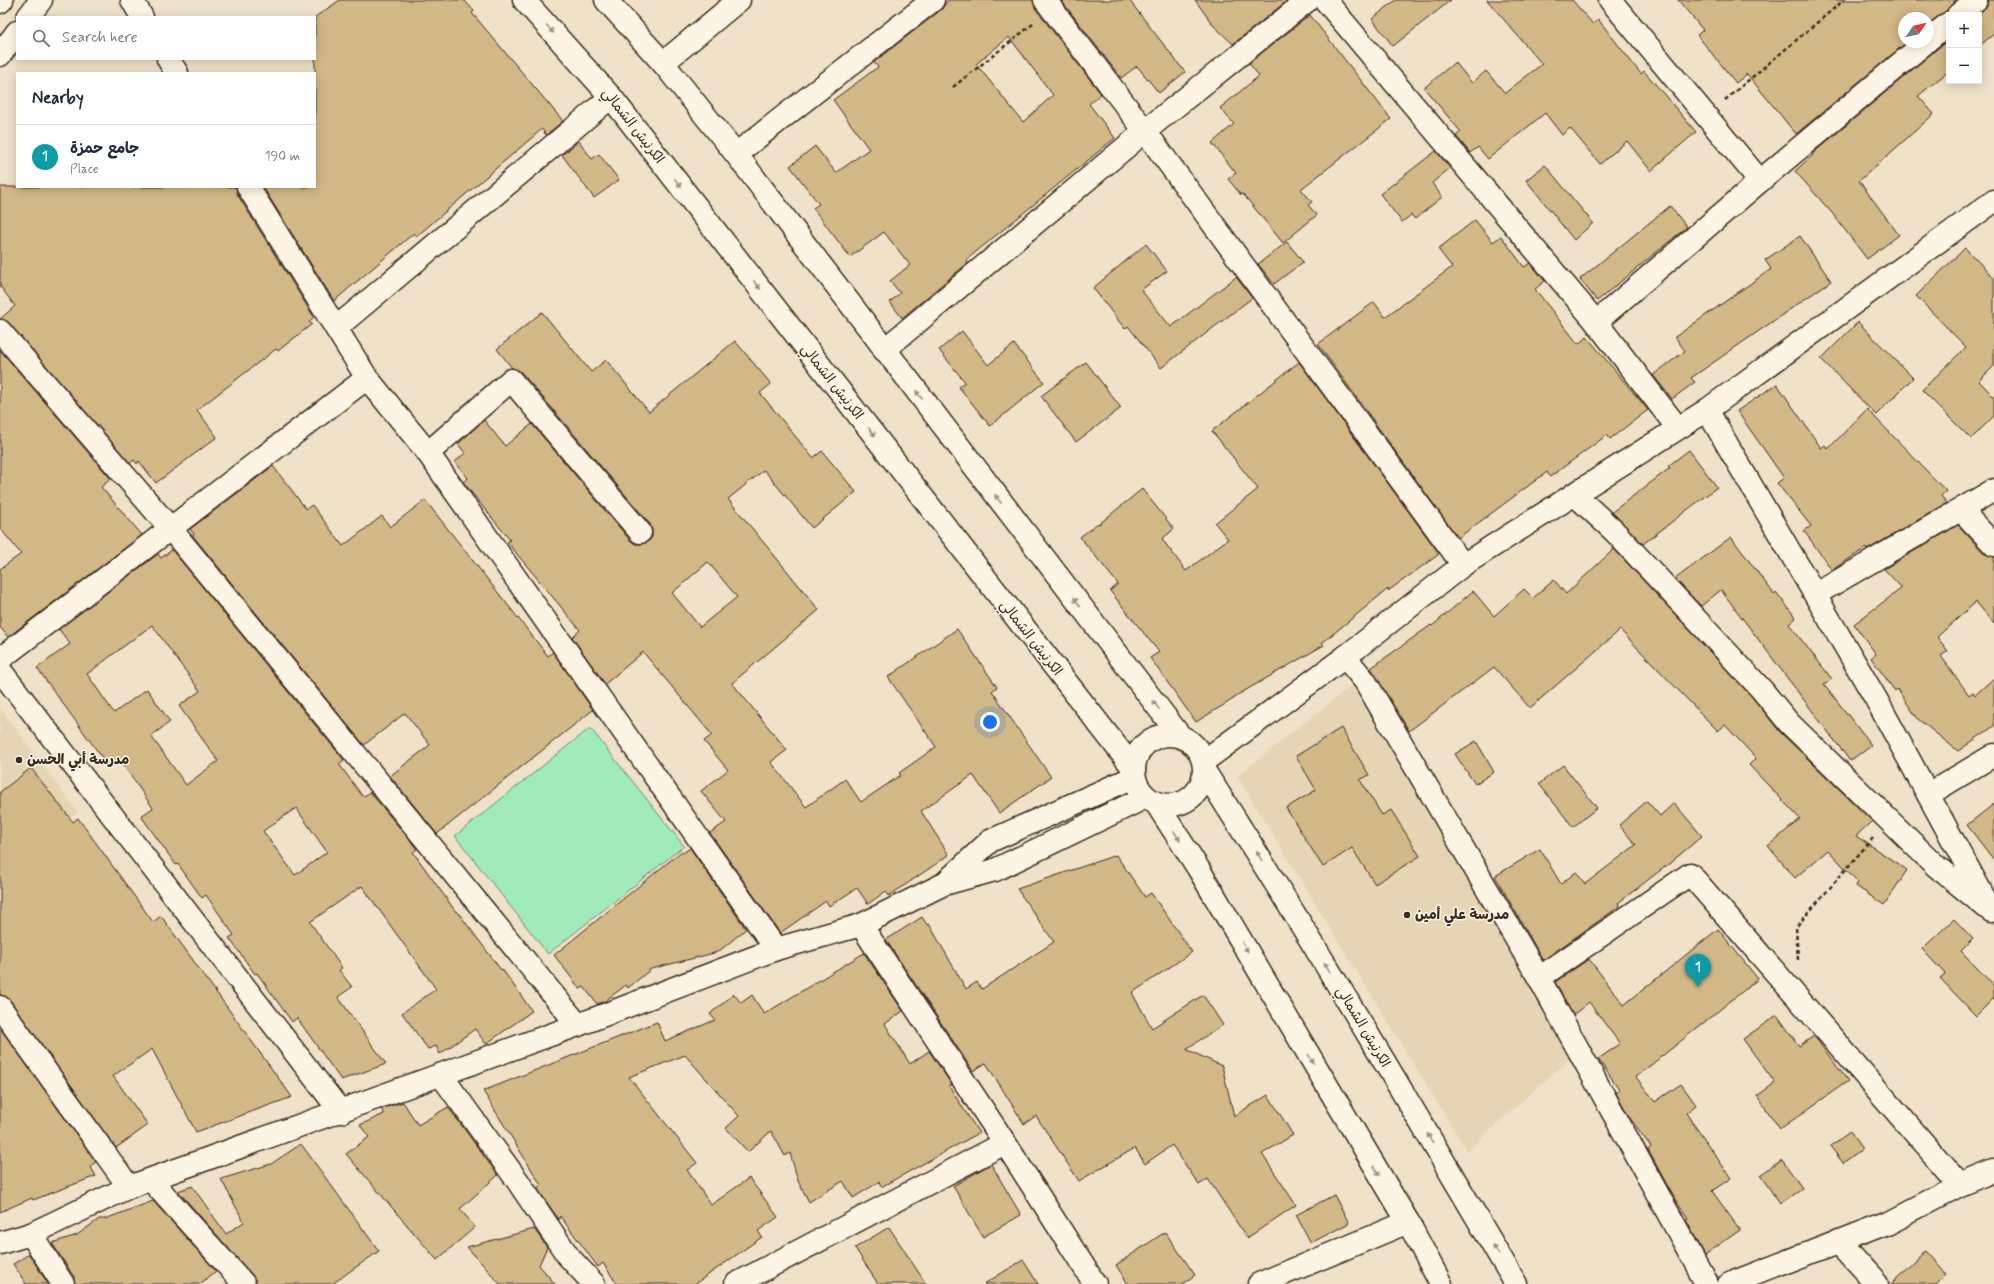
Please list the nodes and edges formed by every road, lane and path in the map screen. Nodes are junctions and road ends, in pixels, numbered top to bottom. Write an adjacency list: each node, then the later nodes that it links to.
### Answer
1 (41, 0): 14 (street)
2 (132, 0): 15 (street)
3 (524, 0): 25 (street, الكرنيش الشمالي, one-way to 25)
4 (606, 0): 22 (street)
5 (739, 0): 22 (street)
6 (933, 0): 28 (street)
7 (1308, 0): 27 (street)
8 (1325, 0): 32 (street)
9 (1610, 0): 26 (street)
10 (1844, 0): 26 (path)
11 (1976, 0): 13 (street)
12 (1048, 5): 24 (path); 27 (street)
13 (1962, 12)
14 (29, 16)
15 (141, 16)
16 (1946, 25): 18 (street)
17 (16, 33): 20 (street)
18 (1934, 35)
19 (1919, 48): 29 (street)
20 (0, 55)
21 (169, 60): 23 (street)
22 (663, 63): 28 (street)
23 (176, 72)
24 (953, 87)
25 (611, 97): 33 (street); 54 (street, الكرنيش الشمالي, one-way to 54)
26 (1706, 116): 29 (street)
27 (1145, 131): 35 (street); 46 (street)
28 (736, 154): 35 (street)
29 (1760, 181): 32 (street)
30 (249, 188): 33 (street)
31 (1994, 201): 37 (street)
32 (1596, 322): 38 (street)
33 (336, 328): 36 (street)
34 (0, 331): 43 (street)
35 (884, 350): 51 (street, one-way to 35)
36 (367, 378): 39 (street); 43 (street)
37 (1707, 410): 38 (street); 47 (street)
38 (1677, 427): 41 (street)
39 (428, 453): 44 (street); 61 (street)
40 (1994, 490): 42 (street)
41 (1574, 494): 46 (street); 57 (street)
42 (1961, 510): 45 (street); 47 (street)
43 (170, 528): 49 (street); 65 (street)
44 (640, 532)
45 (1994, 545)
46 (1463, 565): 48 (street)
47 (1816, 594): 55 (street)
48 (1345, 656): 53 (street); 63 (street)
49 (0, 659)
50 (0, 670): 67 (street)
51 (1180, 736): 53 (street); 54 (street)
52 (1994, 755): 55 (street)
53 (1204, 766): 56 (street); 84 (street, الكرنيش الشمالي, one-way to 53)
54 (1134, 773): 56 (street); 58 (street)
55 (1929, 794): 59 (street)
56 (1151, 800): 58 (street); 73 (street, one-way to 73)
57 (1888, 819): 59 (street); 62 (path)
58 (944, 884): 60 (street)
59 (1992, 914)
60 (861, 925): 61 (street); 68 (street)
61 (776, 949): 65 (street)
62 (1798, 964)
63 (1539, 978): 71 (street); 85 (street)
64 (0, 1008): 72 (street)
65 (578, 1025): 66 (street)
66 (441, 1075): 67 (street); 79 (street)
67 (341, 1112): 70 (street)
68 (1005, 1143): 80 (street); 81 (street)
69 (1994, 1173): 71 (street)
70 (151, 1180): 72 (street); 78 (street)
71 (1960, 1185): 75 (street)
72 (129, 1187): 74 (street)
73 (1408, 1222): 82 (street); 83 (street)
74 (31, 1234): 76 (street); 77 (street)
75 (1838, 1241): 86 (street); 87 (street)
76 (0, 1243)
77 (63, 1284)
78 (244, 1284)
79 (594, 1284)
80 (736, 1284)
81 (1095, 1284)
82 (1259, 1284)
83 (1441, 1284)
84 (1516, 1284)
85 (1707, 1284)
86 (1729, 1284)
87 (1877, 1284)

